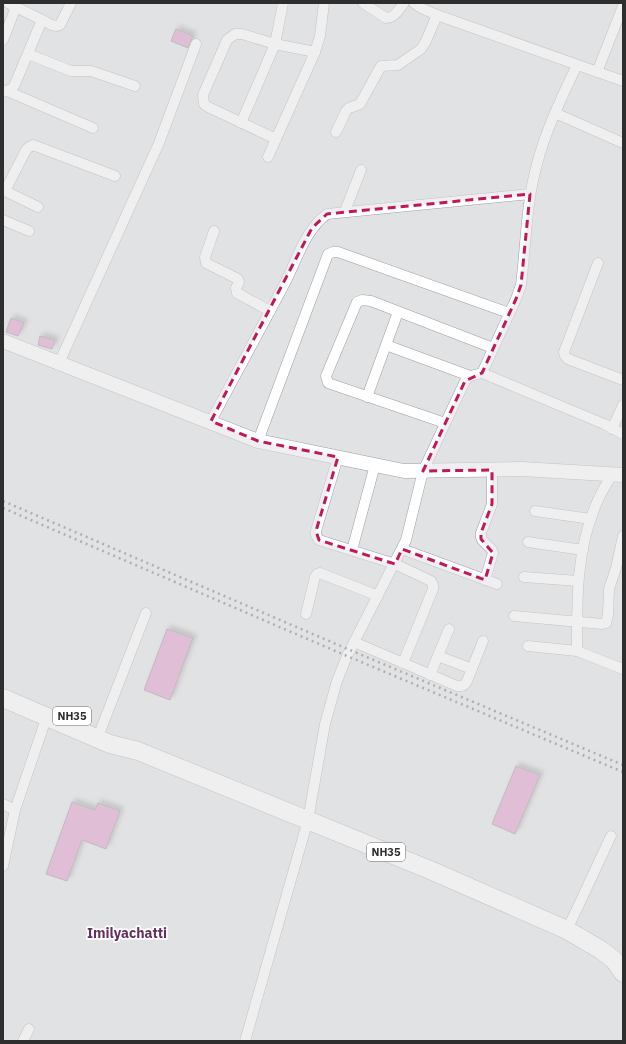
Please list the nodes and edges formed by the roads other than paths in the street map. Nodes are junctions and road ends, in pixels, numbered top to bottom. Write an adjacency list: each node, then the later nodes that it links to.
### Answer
1 (71, 3): 10 (street)
2 (283, 3): 14 (street)
3 (324, 3): 15 (street)
4 (363, 3): 5 (street)
5 (404, 3)
6 (414, 3): 9 (street)
7 (12, 5): 10 (street); 12 (street)
8 (623, 6): 11 (street)
9 (437, 15): 17 (street); 25 (street)
10 (42, 20): 16 (street)
11 (620, 22): 18 (street)
12 (3, 40)
13 (196, 44): 45 (street)
14 (275, 44): 15 (street); 23 (street); 23 (street)
15 (315, 52): 26 (street)
16 (28, 54): 20 (street); 21 (street)
17 (577, 65): 18 (street); 22 (street)
18 (598, 72): 19 (street)
19 (623, 81)
20 (134, 86)
21 (5, 92): 24 (street)
22 (555, 113): 27 (street); 32 (street)
23 (241, 123): 26 (street)
24 (93, 128)
25 (336, 132)
26 (276, 139): 28 (street)
27 (623, 144)
28 (268, 157)
29 (361, 170): 34 (street)
30 (115, 176): 31 (street)
31 (4, 191): 33 (street)
32 (530, 194): 34 (street); 41 (street)
33 (38, 207)
34 (345, 211): 39 (street)
35 (3, 220): 36 (street)
36 (29, 231)
37 (214, 231): 39 (street)
38 (598, 263): 48 (street)
39 (270, 311): 51 (street)
40 (398, 312): 43 (street); 44 (street); 49 (street)
41 (510, 313): 44 (street); 55 (street)
42 (3, 341): 45 (street)
43 (386, 345): 47 (street); 49 (street)
44 (493, 348): 46 (street)
45 (59, 363): 51 (street)
46 (482, 373): 47 (street); 53 (street)
47 (470, 376): 52 (street)
48 (623, 380)
49 (367, 397): 52 (street)
50 (623, 405): 53 (street)
51 (211, 421): 55 (street)
52 (445, 423): 59 (street)
53 (612, 429): 54 (street)
54 (623, 434)
55 (258, 441): 56 (street)
56 (338, 457): 57 (street); 66 (street)
57 (375, 465): 59 (street); 66 (street)
58 (492, 470): 59 (street); 60 (street); 70 (street)
59 (423, 471): 65 (street)
60 (617, 475): 62 (street)
61 (534, 511): 62 (street)
62 (591, 519): 67 (street)
63 (623, 536): 77 (street)
64 (528, 542): 67 (street)
65 (402, 549): 68 (street); 70 (street)
66 (352, 550): 68 (street)
67 (583, 550): 71 (street)
68 (394, 564): 73 (street); 84 (street)
69 (524, 577): 71 (street)
70 (485, 580): 72 (street)
71 (578, 581): 77 (street)
72 (497, 584)
73 (378, 596): 75 (street); 80 (street)
74 (146, 613): 91 (street)
75 (306, 614)
76 (514, 616): 77 (street)
77 (577, 622): 82 (street)
78 (449, 628): 83 (street)
79 (483, 641): 85 (street)
80 (354, 642): 84 (street); 95 (street)
81 (528, 646): 82 (street)
82 (577, 651): 86 (street)
83 (438, 656): 85 (street); 87 (street)
84 (403, 663): 87 (street)
85 (472, 669): 87 (street)
86 (623, 669)
87 (430, 675)
88 (3, 686): 91 (highway, NH35)
89 (3, 698): 90 (highway, NH35)
90 (47, 716): 92 (highway, NH35); 94 (street)
91 (101, 729): 92 (highway, NH35)
92 (138, 751): 95 (highway, NH35)
93 (3, 804): 94 (street)
94 (14, 810): 97 (street)
95 (308, 820): 98 (highway, NH35); 102 (street)
96 (611, 836): 98 (street)
97 (3, 865)
98 (566, 930): 99 (highway, NH35)
99 (623, 972)
100 (29, 1029): 101 (street)
101 (23, 1041)
102 (245, 1041)

